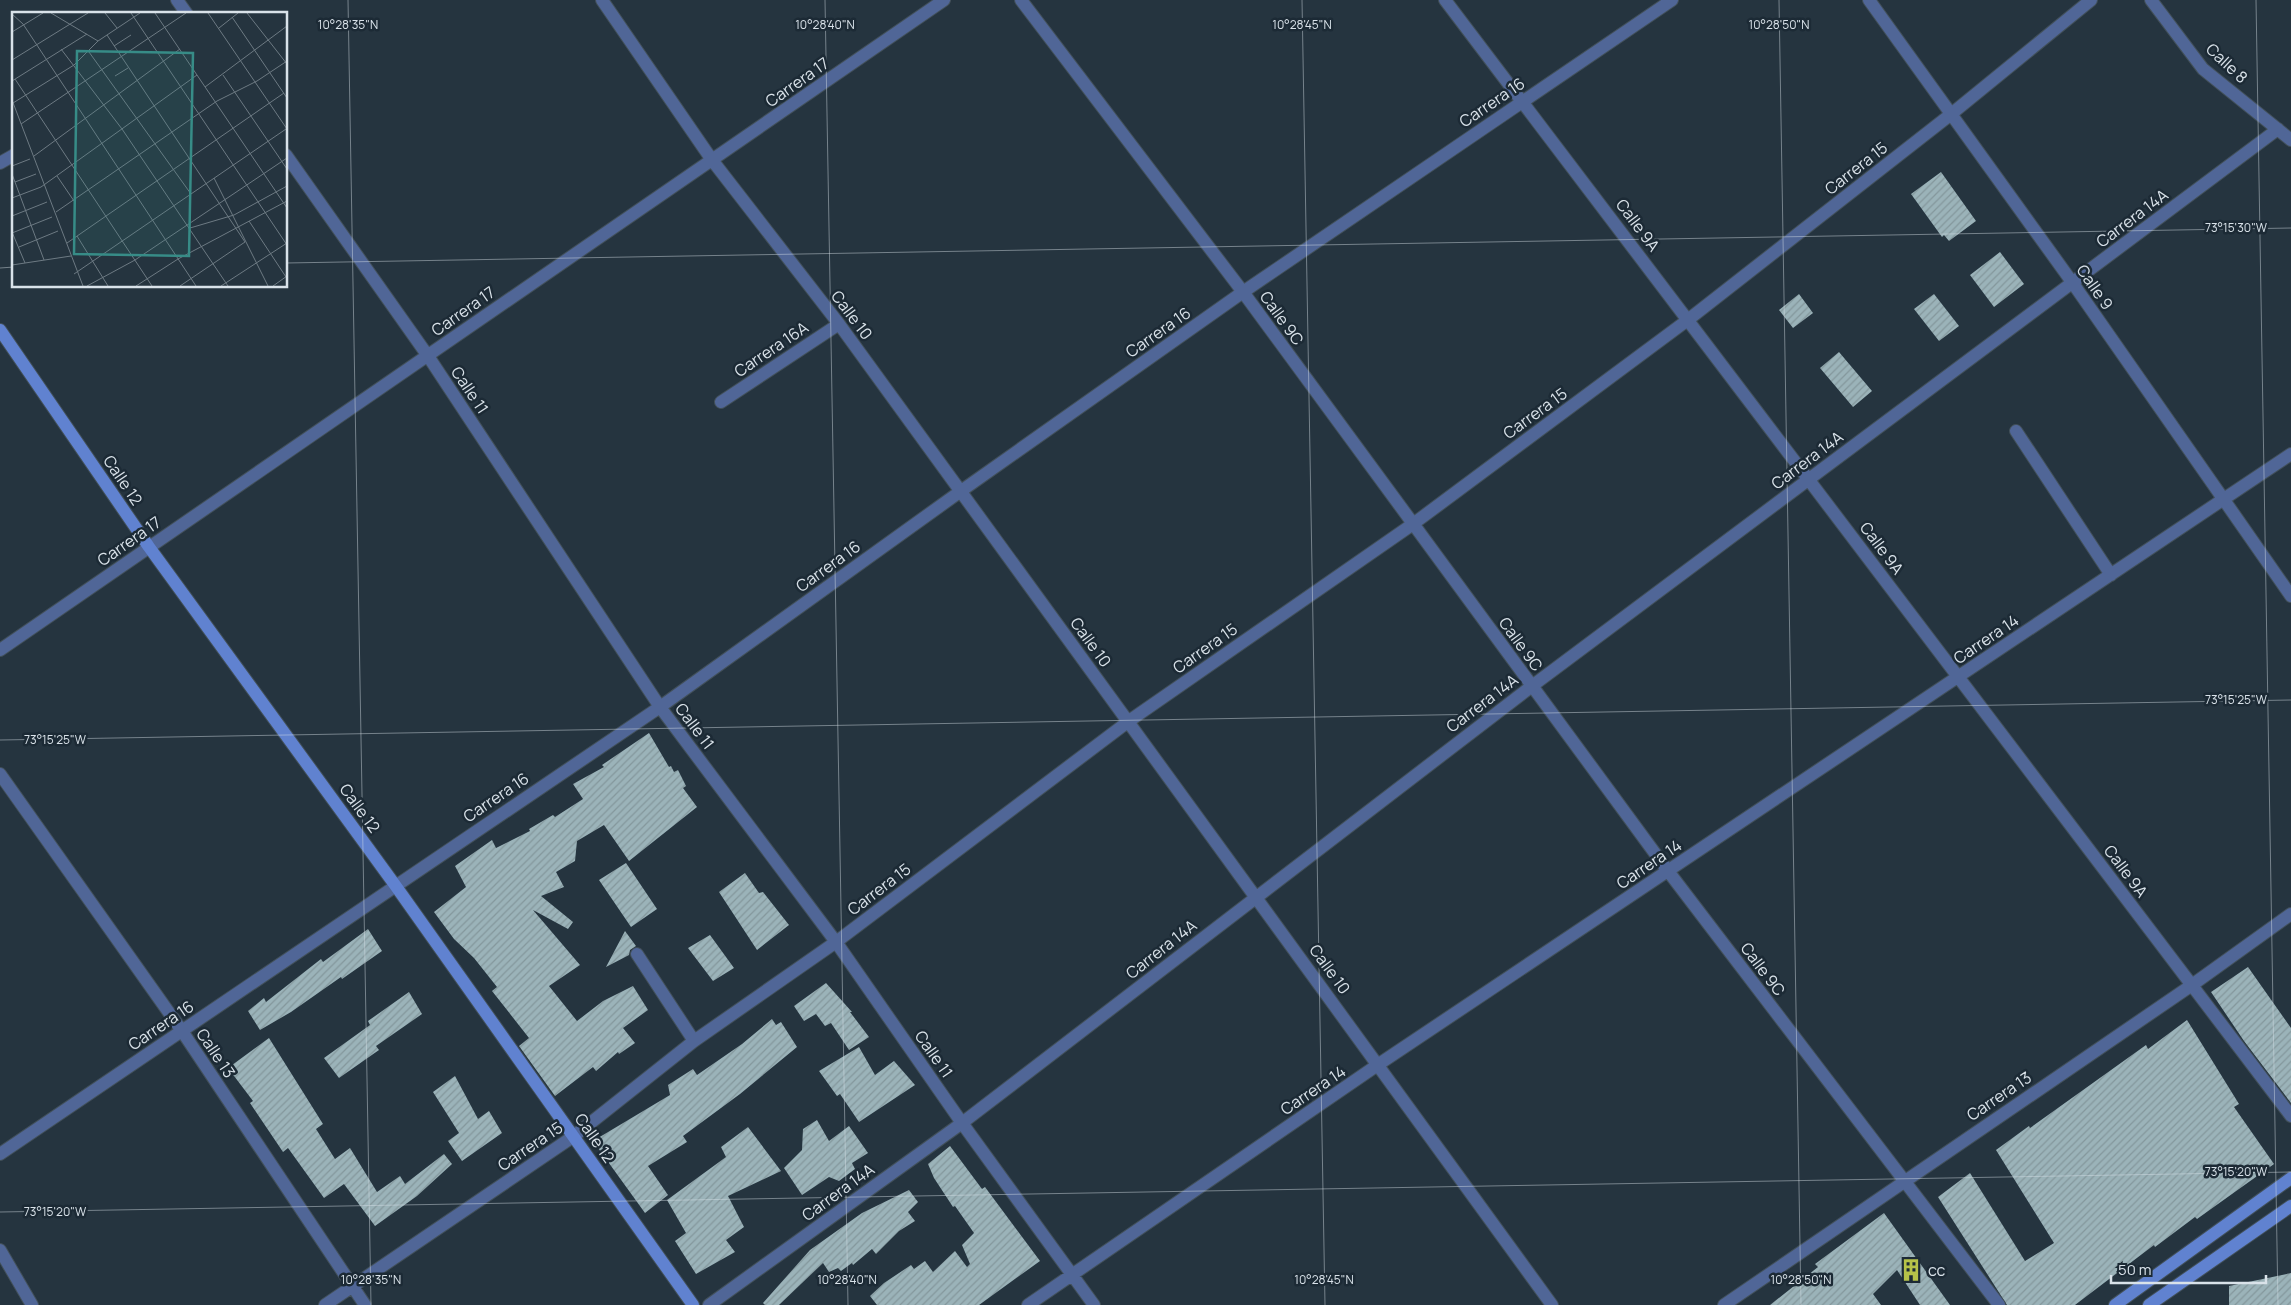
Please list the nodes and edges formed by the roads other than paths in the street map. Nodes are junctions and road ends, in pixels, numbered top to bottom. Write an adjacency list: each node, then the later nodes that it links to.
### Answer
1 (177, 0): 10 (street)
2 (602, 0): 17 (street, Calle 10)
3 (944, 0): 17 (street, Carrera 17)
4 (1021, 0): 20 (street, Calle 9C)
5 (1445, 0): 11 (street, Calle 9A)
6 (1672, 0): 11 (street, Carrera 16)
7 (1869, 0): 12 (street, Calle 9)
8 (2091, 0): 12 (street, Carrera 15)
9 (2152, 0): 13 (street, Calle 8)
10 (186, 12)
11 (1523, 101): 20 (street, Carrera 16); 21 (street, Calle 9A)
12 (1950, 115): 19 (street, Calle 9); 21 (street, Carrera 15)
13 (2278, 129): 14 (street, Calle 8); 19 (street, Carrera 14A)
14 (2291, 140)
15 (12, 155): 18 (street)
16 (288, 158): 24 (street, Calle 11)
17 (712, 160): 22 (street, Calle 10); 24 (street, Carrera 17)
18 (0, 163)
19 (2072, 282): 28 (street, Carrera 14A); 30 (street, Calle 9)
20 (1243, 292): 29 (street, Carrera 16); 31 (street, Calle 9C)
21 (1689, 319): 28 (street, Calle 9A); 31 (street, Carrera 15)
22 (839, 324): 25 (street, Carrera 16A); 29 (street, Calle 10)
23 (0, 330): 32 (street, Calle 12)
24 (428, 356): 32 (street, Carrera 17); 38 (street, Calle 11)
25 (721, 402)
26 (2016, 432): 33 (street)
27 (2291, 454): 30 (street, Carrera 14)
28 (1810, 478): 36 (street, Calle 9A); 37 (street, Carrera 14A)
29 (960, 491): 38 (street, Carrera 16); 39 (street, Calle 10)
30 (2223, 499): 33 (street, Carrera 14); 34 (street, Calle 9)
31 (1413, 524): 37 (street, Calle 9C); 39 (street, Carrera 15)
32 (149, 547): 35 (street, Carrera 17); 42 (street, Calle 12)
33 (2111, 575): 36 (street, Carrera 14)
34 (2291, 596)
35 (0, 650)
36 (1959, 676): 41 (street, Carrera 14); 47 (street, Calle 9A)
37 (1532, 686): 41 (street, Calle 9C); 43 (street, Carrera 14A)
38 (660, 707): 42 (street, Carrera 16); 45 (street, Calle 11)
39 (1129, 721): 43 (street, Calle 10); 45 (street, Carrera 15)
40 (0, 774): 48 (street, Calle 13)
41 (1668, 871): 50 (street, Carrera 14); 56 (street, Calle 9C)
42 (395, 884): 48 (street, Carrera 16); 53 (street, Calle 12)
43 (1256, 895): 50 (street, Calle 10); 52 (street, Carrera 14A)
44 (2291, 914): 47 (street, Carrera 13)
45 (836, 942): 49 (street, Carrera 15); 52 (street, Calle 11)
46 (637, 954): 49 (street)
47 (2192, 985): 51 (street, Calle 9A); 56 (street, Carrera 13)
48 (182, 1031): 54 (street, Carrera 16); 60 (street, Calle 13)
49 (694, 1042): 53 (street, Carrera 15)
50 (1379, 1064): 59 (street, Carrera 14); 68 (street, Calle 10)
51 (2291, 1116)
52 (962, 1123): 59 (street, Calle 11); 65 (street, Carrera 14A)
53 (574, 1136): 60 (street, Carrera 15); 64 (street, Calle 12)
54 (0, 1154)
55 (2291, 1178): 71 (street)
56 (1904, 1180): 69 (street, Carrera 13); 70 (street, Calle 9C)
57 (2291, 1206): 72 (street)
58 (0, 1250): 61 (street)
59 (1072, 1275): 66 (street, Carrera 14); 67 (street, Calle 11)
60 (352, 1285): 62 (street, Carrera 15); 63 (street, Calle 13)
61 (32, 1305)
62 (325, 1305)
63 (365, 1305)
64 (693, 1305)
65 (708, 1305)
66 (1028, 1305)
67 (1094, 1305)
68 (1552, 1305)
69 (1724, 1305)
70 (1999, 1305)
71 (2115, 1305)
72 (2149, 1305)

